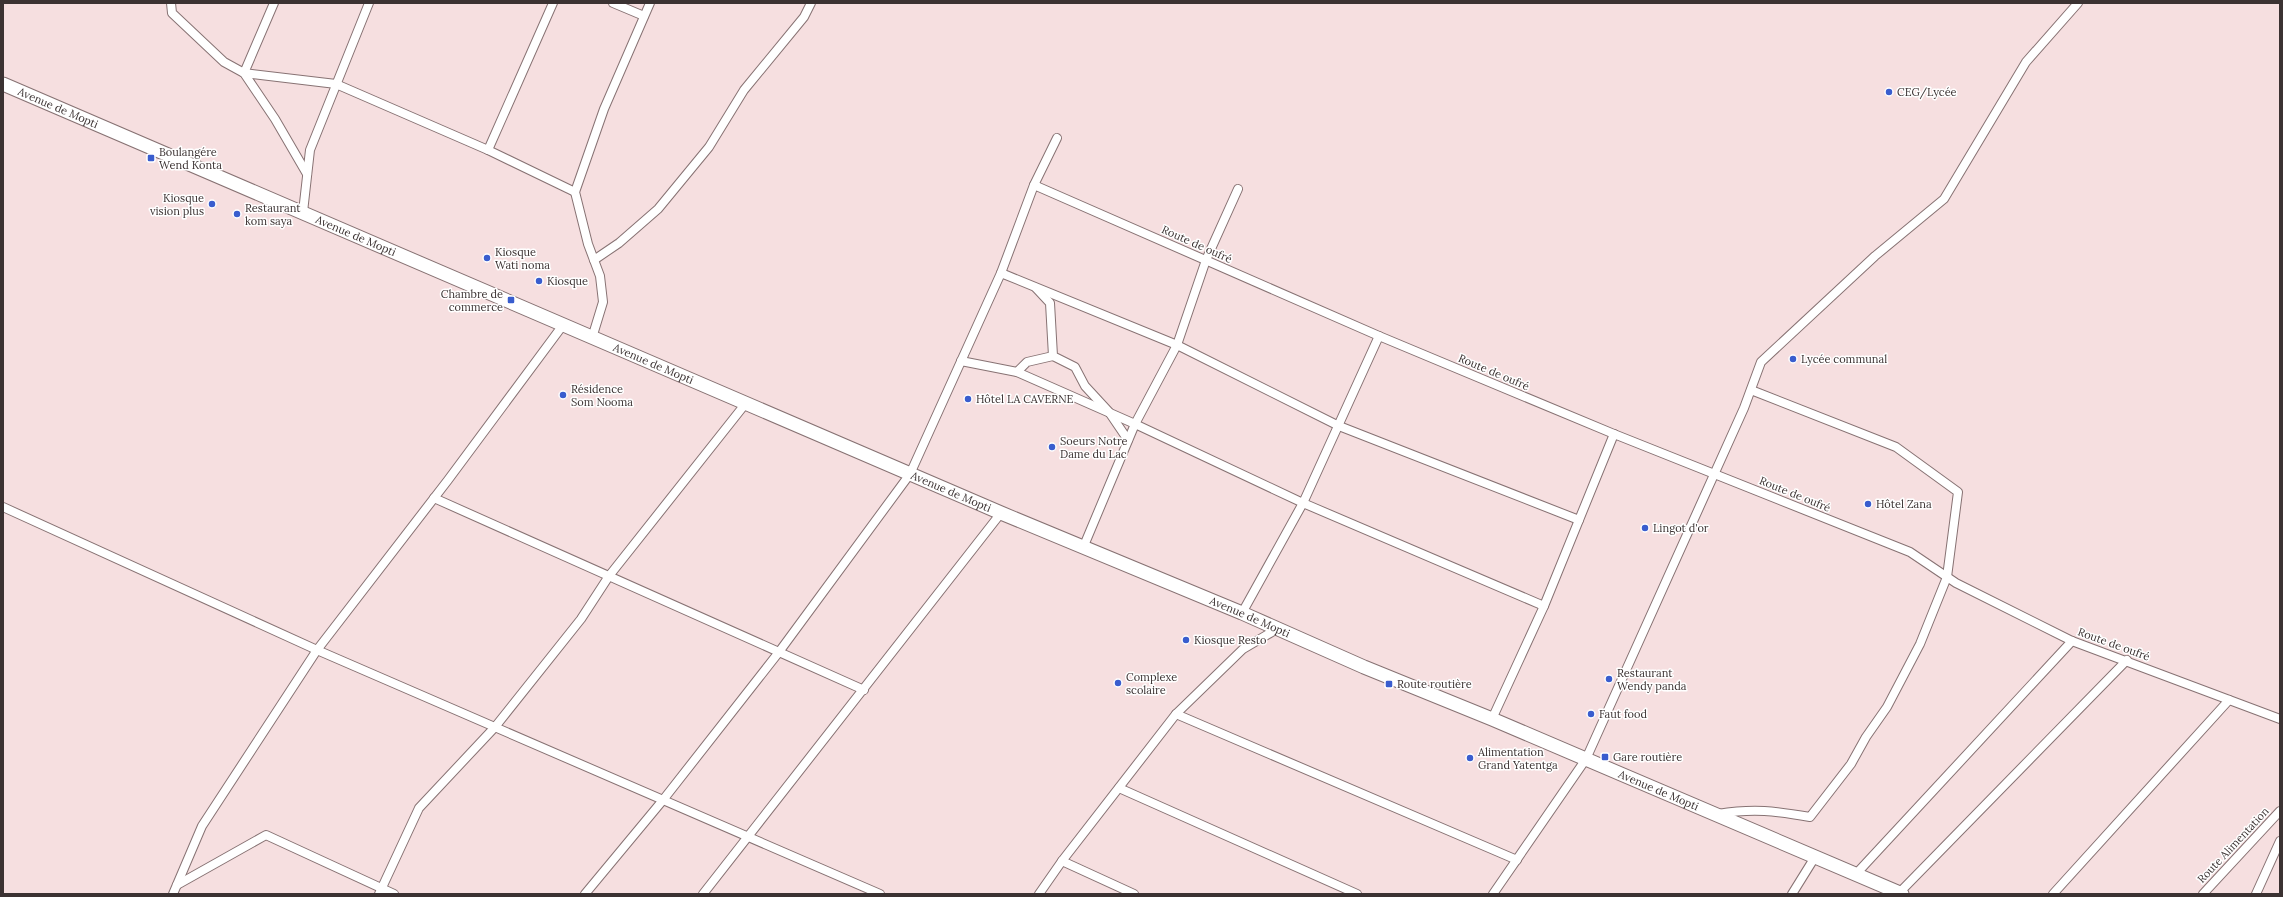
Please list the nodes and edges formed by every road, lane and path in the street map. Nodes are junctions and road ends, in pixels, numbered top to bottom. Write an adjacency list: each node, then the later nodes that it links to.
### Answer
1 (171, 3): 10 (street)
2 (274, 3): 10 (street)
3 (369, 3): 12 (street)
4 (553, 3): 14 (street)
5 (613, 3): 9 (street)
6 (650, 3): 9 (street)
7 (811, 3): 20 (street)
8 (2078, 3): 31 (street)
9 (644, 16): 18 (street)
10 (244, 73): 12 (street); 15 (street)
11 (3, 84): 19 (main road, Avenue de Mopti)
12 (336, 84): 14 (street); 15 (street)
13 (1057, 138): 16 (street)
14 (488, 150): 18 (street)
15 (308, 174): 19 (street)
16 (1034, 185): 21 (street, Route de oufré); 22 (street)
17 (1238, 190): 21 (street)
18 (575, 192): 20 (street)
19 (303, 212): 24 (main road, Avenue de Mopti)
20 (594, 260): 26 (street)
21 (1206, 260): 25 (street, Route de oufré); 27 (street)
22 (1001, 273): 23 (street); 29 (street)
23 (1034, 286): 27 (street); 28 (street)
24 (563, 325): 26 (main road, Avenue de Mopti); 40 (street)
25 (1379, 336): 35 (street); 36 (street, Route de oufré)
26 (592, 338): 32 (main road, Avenue de Mopti)
27 (1177, 345): 34 (street); 35 (street)
28 (1053, 356): 30 (street); 33 (street)
29 (961, 361): 30 (street); 39 (street)
30 (1017, 372): 33 (street)
31 (1751, 390): 38 (street); 47 (street)
32 (746, 403): 39 (main road, Avenue de Mopti); 46 (street)
33 (1109, 412): 34 (street); 37 (street)
34 (1135, 424): 37 (street); 41 (street)
35 (1339, 426): 41 (street); 44 (street)
36 (1614, 434): 38 (street, Route de oufré); 44 (street)
37 (1128, 440): 45 (street)
38 (1715, 473): 47 (street, Route de oufré); 61 (street)
39 (910, 474): 43 (main road, Avenue de Mopti); 53 (street)
40 (434, 498): 46 (street); 52 (street)
41 (1303, 503): 48 (street); 49 (street)
42 (3, 507): 52 (street)
43 (1001, 513): 45 (main road, Avenue de Mopti); 55 (street)
44 (1579, 520): 48 (street)
45 (1083, 548): 49 (main road, Avenue de Mopti)
46 (609, 576): 53 (street); 60 (street)
47 (1947, 577): 51 (street, Route de oufré); 65 (street)
48 (1544, 606): 58 (street)
49 (1242, 613): 50 (main road, Avenue de Mopti)
50 (1277, 629): 57 (street); 58 (main road, Avenue de Mopti)
51 (2072, 641): 54 (street, Route de oufré); 72 (street)
52 (317, 650): 60 (street); 73 (street)
53 (779, 652): 55 (street); 63 (street)
54 (2127, 660): 56 (street, Route de oufré); 75 (street)
55 (864, 690): 66 (street)
56 (2229, 700): 59 (street, Route de oufré); 86 (street)
57 (1176, 714): 62 (street); 71 (street)
58 (1492, 719): 61 (main road, Avenue de Mopti)
59 (2280, 719)
60 (495, 727): 63 (street); 74 (street)
61 (1586, 759): 65 (main road, Avenue de Mopti); 71 (street)
62 (1119, 788): 70 (street); 83 (street)
63 (663, 800): 66 (street); 78 (street)
64 (2280, 811): 87 (street, Route Alimentation)
65 (1716, 815): 69 (main road, Avenue de Mopti)
66 (748, 837): 79 (street); 80 (street)
67 (2280, 841): 68 (street)
68 (2278, 852): 88 (street)
69 (1815, 857): 72 (main road, Avenue de Mopti); 85 (street)
70 (1062, 860): 81 (street); 82 (street)
71 (1517, 860): 84 (street)
72 (1856, 874): 75 (main road, Avenue de Mopti)
73 (177, 885): 74 (street); 76 (street)
74 (381, 891): 77 (street)
75 (1901, 893)
76 (173, 894)
77 (394, 894)
78 (585, 894)
79 (704, 894)
80 (880, 894)
81 (1039, 894)
82 (1134, 894)
83 (1356, 894)
84 (1493, 894)
85 (1792, 894)
86 (2053, 894)
87 (2202, 894)
88 (2256, 894)

